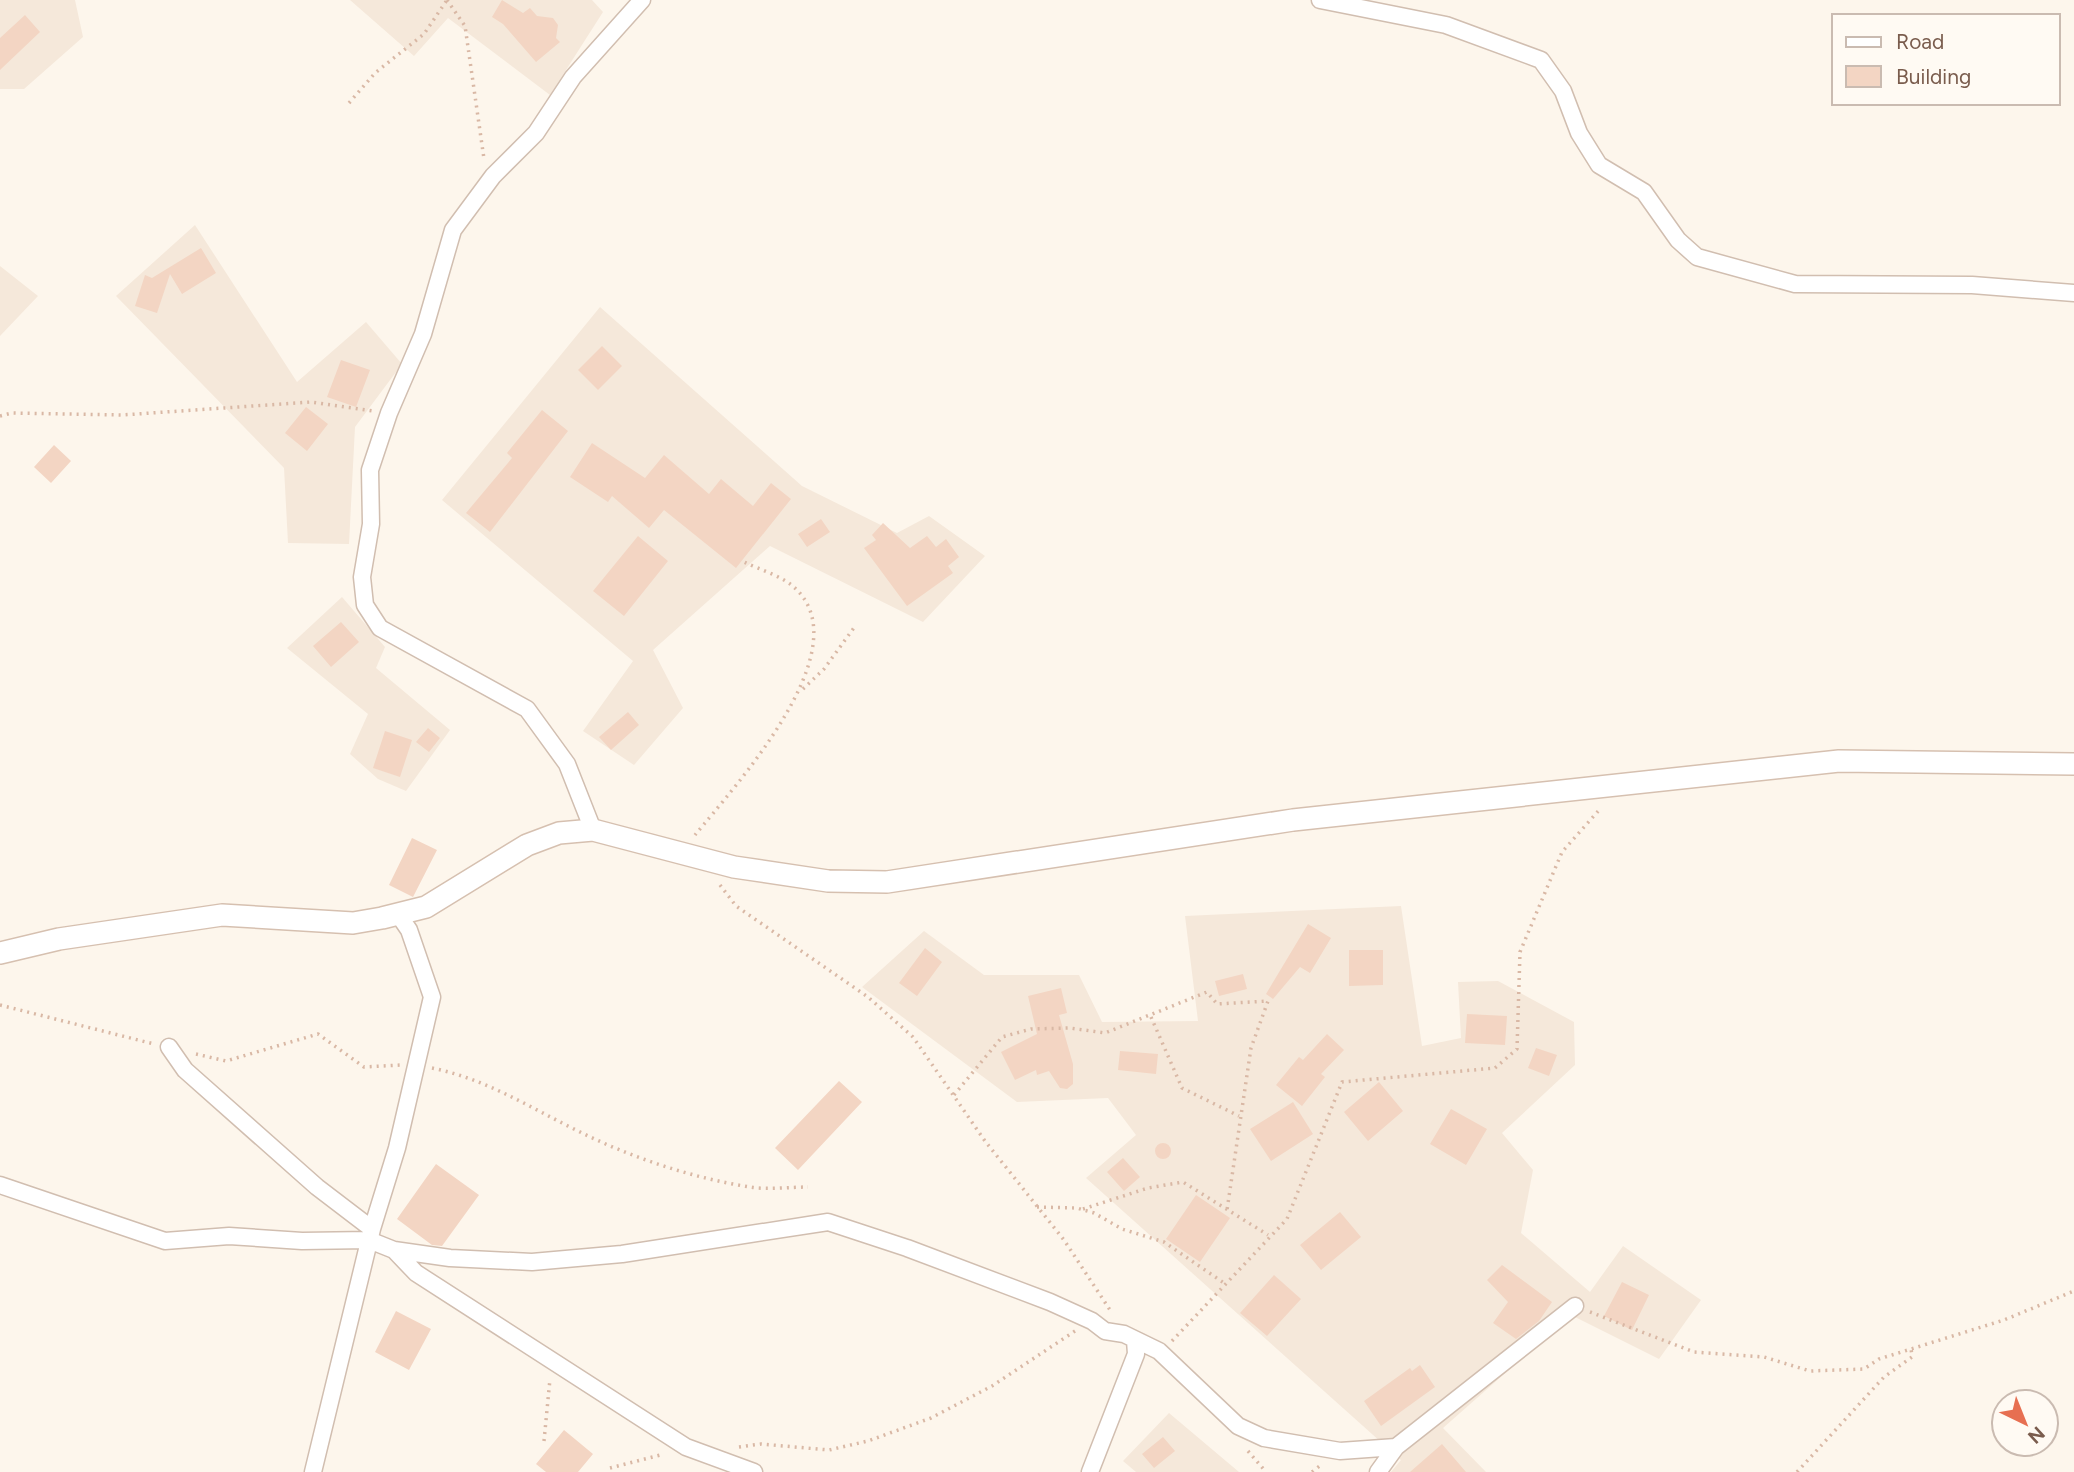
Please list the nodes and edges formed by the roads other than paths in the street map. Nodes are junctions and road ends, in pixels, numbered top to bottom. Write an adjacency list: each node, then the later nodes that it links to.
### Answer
1 (642, 0): 5 (street)
2 (1320, 0): 3 (street)
3 (2074, 293)
4 (2074, 764): 5 (street)
5 (593, 830): 6 (street)
6 (398, 914): 7 (street); 10 (street)
7 (0, 953)
8 (169, 1048): 10 (street)
9 (0, 1185): 10 (street)
10 (371, 1235): 11 (street); 15 (street)
11 (394, 1250): 13 (street); 16 (street)
12 (1575, 1306): 14 (street)
13 (1130, 1337): 14 (street); 17 (street)
14 (1396, 1447): 18 (street)
15 (313, 1472)
16 (754, 1472)
17 (1090, 1472)
18 (1378, 1472)

